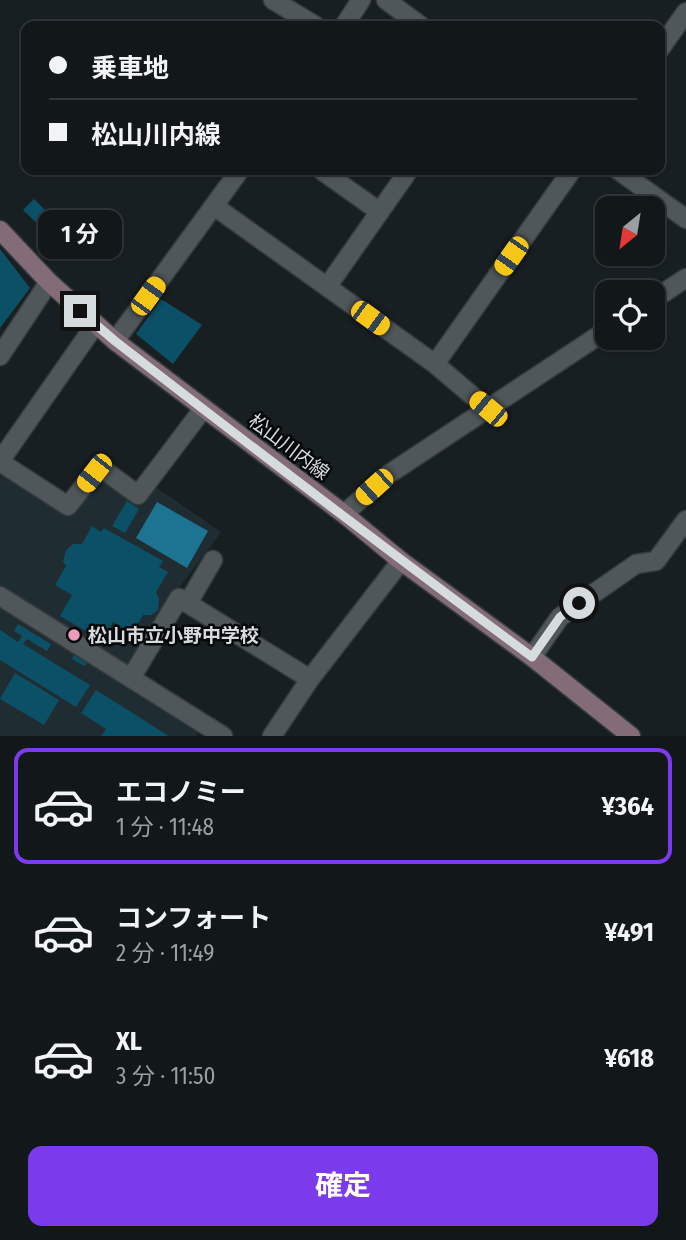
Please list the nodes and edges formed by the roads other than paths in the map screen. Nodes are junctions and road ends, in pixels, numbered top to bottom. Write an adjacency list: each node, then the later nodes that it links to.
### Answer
1 (273, 0): 5 (street)
2 (361, 0): 6 (street)
3 (386, 0): 7 (street)
4 (686, 12): 8 (street)
5 (308, 21)
6 (347, 21)
7 (414, 21)
8 (665, 42)
9 (236, 175): 14 (street)
10 (328, 175): 15 (street)
11 (406, 175): 15 (street)
12 (568, 175): 26 (street)
13 (625, 175): 16 (street)
14 (214, 206): 20 (street); 24 (street)
15 (380, 212): 20 (street)
16 (686, 219)
17 (0, 230): 19 (main road, 松山川内線)
18 (686, 278): 21 (street)
19 (49, 282): 22 (main road, 松山川内線); 25 (street)
20 (327, 287): 26 (street)
21 (665, 292)
22 (95, 325): 24 (main road, 松山川内線); 29 (street)
23 (595, 338): 28 (street)
24 (115, 341): 27 (main road, 松山川内線)
25 (0, 356)
26 (435, 364): 28 (street)
27 (203, 409): 29 (street); 30 (main road, 松山川内線)
28 (488, 409): 30 (street)
29 (0, 462)
30 (344, 514): 33 (main road, 松山川内線)
31 (686, 520): 36 (street)
32 (214, 560): 35 (street)
33 (401, 561): 36 (main road, 松山川内線); 38 (street)
34 (0, 597): 37 (street)
35 (188, 603): 37 (street); 38 (street)
36 (532, 657): 41 (main road, 松山川内線)
37 (131, 678): 39 (street)
38 (310, 679): 40 (street)
39 (213, 733)
40 (272, 736)
41 (631, 736)

